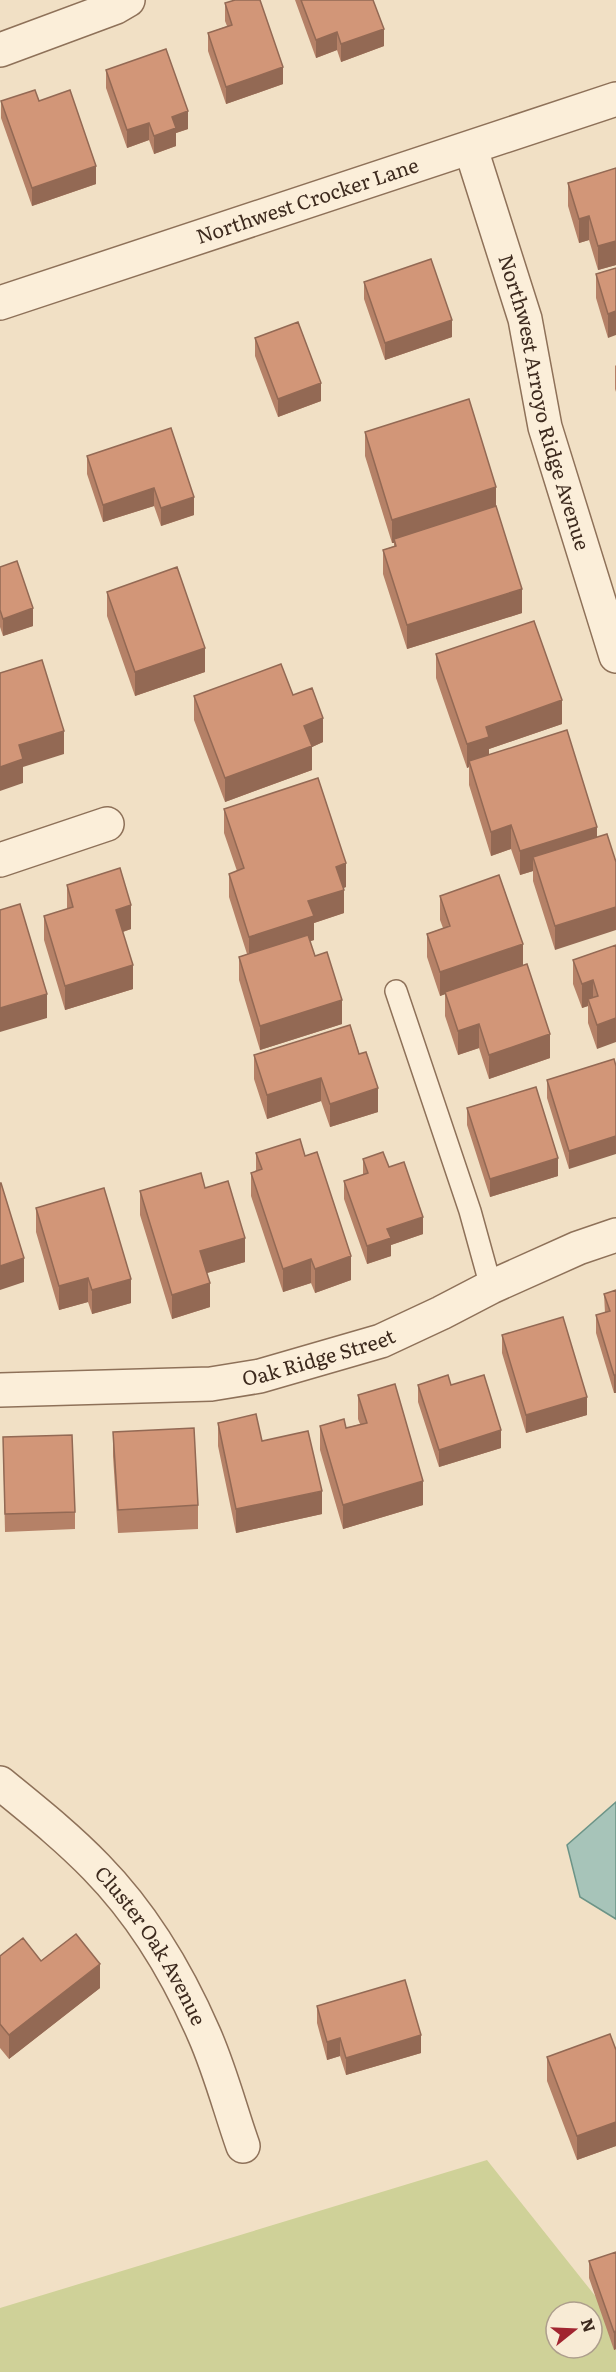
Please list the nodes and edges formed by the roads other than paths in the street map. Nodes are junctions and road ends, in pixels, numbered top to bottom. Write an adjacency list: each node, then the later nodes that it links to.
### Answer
1 (128, 0): 2 (street)
2 (0, 50)
3 (616, 99): 4 (street, Northwest Crocker Lane)
4 (471, 148): 5 (street, Northwest Crocker Lane); 6 (street, Northwest Arroyo Ridge Avenue)
5 (0, 303)
6 (616, 656)
7 (107, 824): 8 (street)
8 (0, 860)
9 (396, 991): 11 (lane)
10 (616, 1235): 11 (street, Oak Ridge Street)
11 (490, 1287): 12 (street, Oak Ridge Street)
12 (0, 1389)
13 (0, 1783): 14 (street, Cluster Oak Avenue)
14 (243, 2146)

